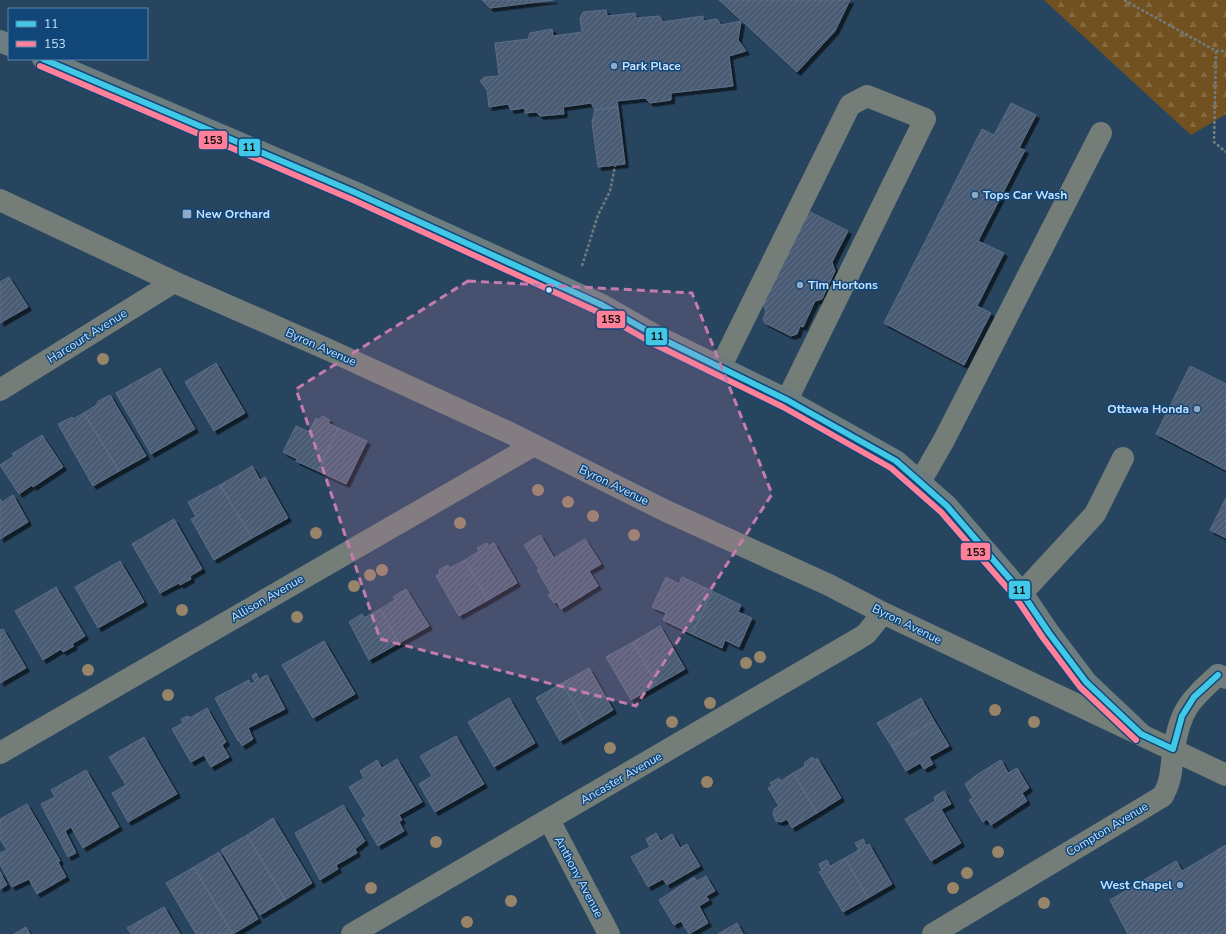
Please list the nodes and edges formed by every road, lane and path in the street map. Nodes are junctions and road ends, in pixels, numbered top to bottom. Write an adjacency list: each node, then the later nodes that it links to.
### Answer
1 (1124, 0): 2 (path)
2 (1216, 51): 3 (path); 6 (path)
3 (1226, 51)
4 (45, 60): 10 (main road)
5 (1101, 133): 16 (street)
6 (1226, 152)
7 (615, 166): 10 (path)
8 (0, 200): 9 (street, Byron Avenue)
9 (174, 282): 12 (street, Harcourt Avenue); 14 (street, Byron Avenue)
10 (570, 291): 11 (main road)
11 (720, 368): 13 (main road); 13 (street)
12 (0, 390)
13 (787, 400): 16 (main road)
14 (534, 445): 18 (street, Byron Avenue); 22 (street, Allison Avenue)
15 (1123, 458): 17 (street)
16 (920, 482): 17 (main road)
17 (1022, 594): 20 (main road)
18 (883, 613): 20 (street, Byron Avenue); 24 (street, Ancaster Avenue)
19 (1222, 677): 21 (street, Compton Avenue)
20 (1142, 734): 21 (street, Byron Avenue)
21 (1174, 749): 23 (street, Byron Avenue); 27 (street, Compton Avenue)
22 (0, 753)
23 (1226, 775)
24 (549, 820): 25 (street, Ancaster Avenue); 26 (street, Anthony Avenue)
25 (352, 934)
26 (609, 934)
27 (933, 934)

